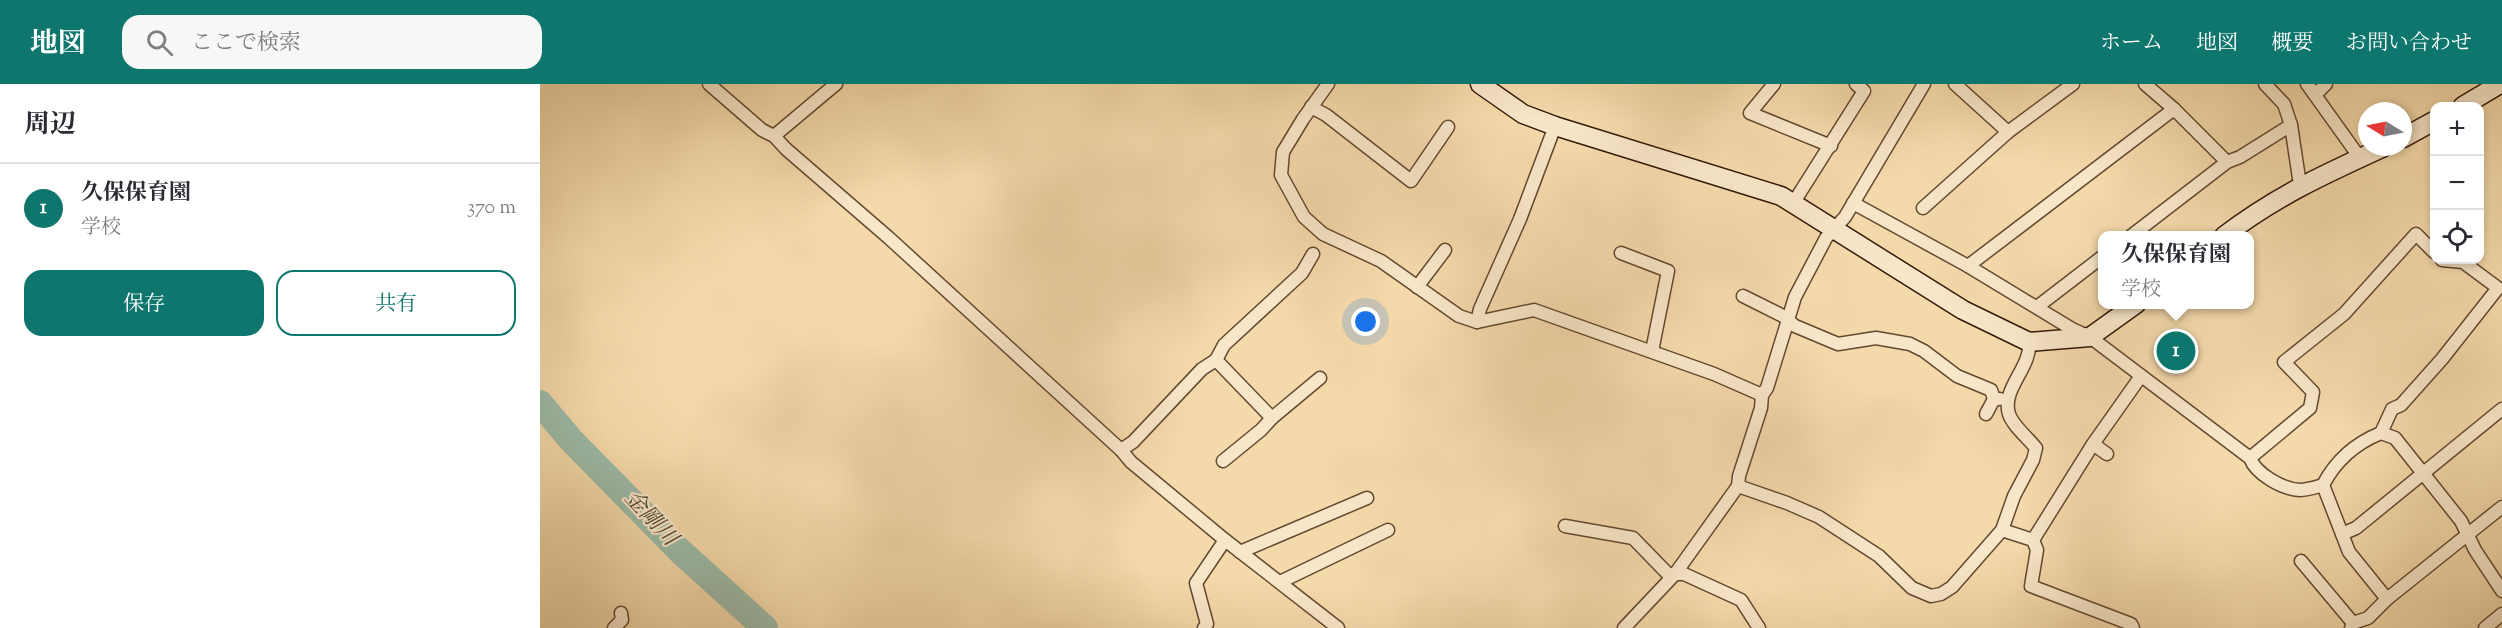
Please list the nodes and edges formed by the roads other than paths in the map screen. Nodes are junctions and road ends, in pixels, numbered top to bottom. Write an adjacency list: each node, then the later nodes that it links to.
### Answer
1 (709, 84): 24 (street)
2 (836, 84): 24 (street)
3 (1328, 84): 16 (street)
4 (1480, 84): 20 (street)
5 (1774, 84): 25 (street)
6 (1856, 84): 25 (street)
7 (1924, 84): 31 (street)
8 (2073, 84): 22 (street)
9 (2145, 84): 17 (street)
10 (2265, 84): 19 (street)
11 (2326, 84): 14 (street)
12 (2500, 84): 15 (street)
13 (1961, 86): 22 (street)
14 (2311, 89): 27 (street)
15 (2470, 102)
16 (1311, 107): 21 (street); 43 (street)
17 (2174, 109): 28 (street); 42 (street)
18 (2430, 123): 23 (street)
19 (2291, 125): 28 (street); 29 (street)
20 (1555, 126): 30 (street); 48 (street)
21 (1448, 127)
22 (2008, 132): 32 (street)
23 (2412, 133)
24 (774, 136): 63 (street)
25 (1831, 146): 30 (street)
26 (2364, 156): 27 (street)
27 (2360, 158): 29 (street)
28 (2227, 162): 34 (street)
29 (2300, 185): 35 (street)
30 (1794, 202): 33 (street)
31 (1853, 203): 33 (street); 42 (street)
32 (1923, 208)
33 (1834, 228): 47 (street); 50 (street)
34 (2137, 231)
35 (2230, 231)
36 (2430, 248): 65 (street)
37 (1445, 250): 43 (street)
38 (1621, 253): 51 (street)
39 (1313, 254): 52 (street)
40 (2098, 261): 45 (street)
41 (2466, 264): 61 (street)
42 (1968, 266): 45 (street)
43 (1417, 287): 48 (street)
44 (1743, 296): 47 (street)
45 (2037, 307): 49 (street)
46 (2129, 309): 49 (street)
47 (1788, 319): 55 (street); 56 (street)
48 (1477, 322): 51 (street)
49 (2090, 337): 50 (street); 53 (street)
50 (2029, 342): 57 (street)
51 (1652, 351): 55 (street)
52 (1216, 360): 60 (street); 63 (street)
53 (2141, 376): 62 (street); 65 (street)
54 (1320, 378): 60 (street)
55 (1762, 395): 69 (street)
56 (1994, 399): 57 (street); 59 (street)
57 (2008, 399): 74 (street)
58 (2502, 409): 67 (street)
59 (1986, 414)
60 (1272, 418): 66 (street)
61 (2381, 433): 67 (street); 68 (street)
62 (2093, 444): 64 (street); 78 (street)
63 (1121, 450): 77 (street)
64 (2107, 454)
65 (2250, 458): 68 (street)
66 (1223, 462)
67 (2422, 473): 75 (street); 76 (street)
68 (2323, 485): 75 (street)
69 (1738, 486): 74 (street); 81 (street)
70 (1367, 498): 79 (street)
71 (2502, 507): 76 (street)
72 (1565, 526): 81 (street)
73 (1388, 530): 82 (street)
74 (2002, 530): 78 (street)
75 (2342, 534): 84 (street)
76 (2468, 535): 83 (street); 84 (street)
77 (1225, 540): 79 (street); 89 (street)
78 (2033, 540): 93 (street)
79 (1240, 552): 82 (street)
80 (2301, 561): 87 (street)
81 (1675, 574): 91 (street); 92 (street)
82 (1280, 582): 90 (street)
83 (2502, 591)
84 (2387, 599): 87 (street)
85 (621, 613): 88 (street)
86 (2502, 614): 94 (street)
87 (2352, 625)
88 (614, 628)
89 (1204, 628)
90 (1338, 628)
91 (1624, 628)
92 (1759, 628)
93 (2133, 628)
94 (2484, 628)

